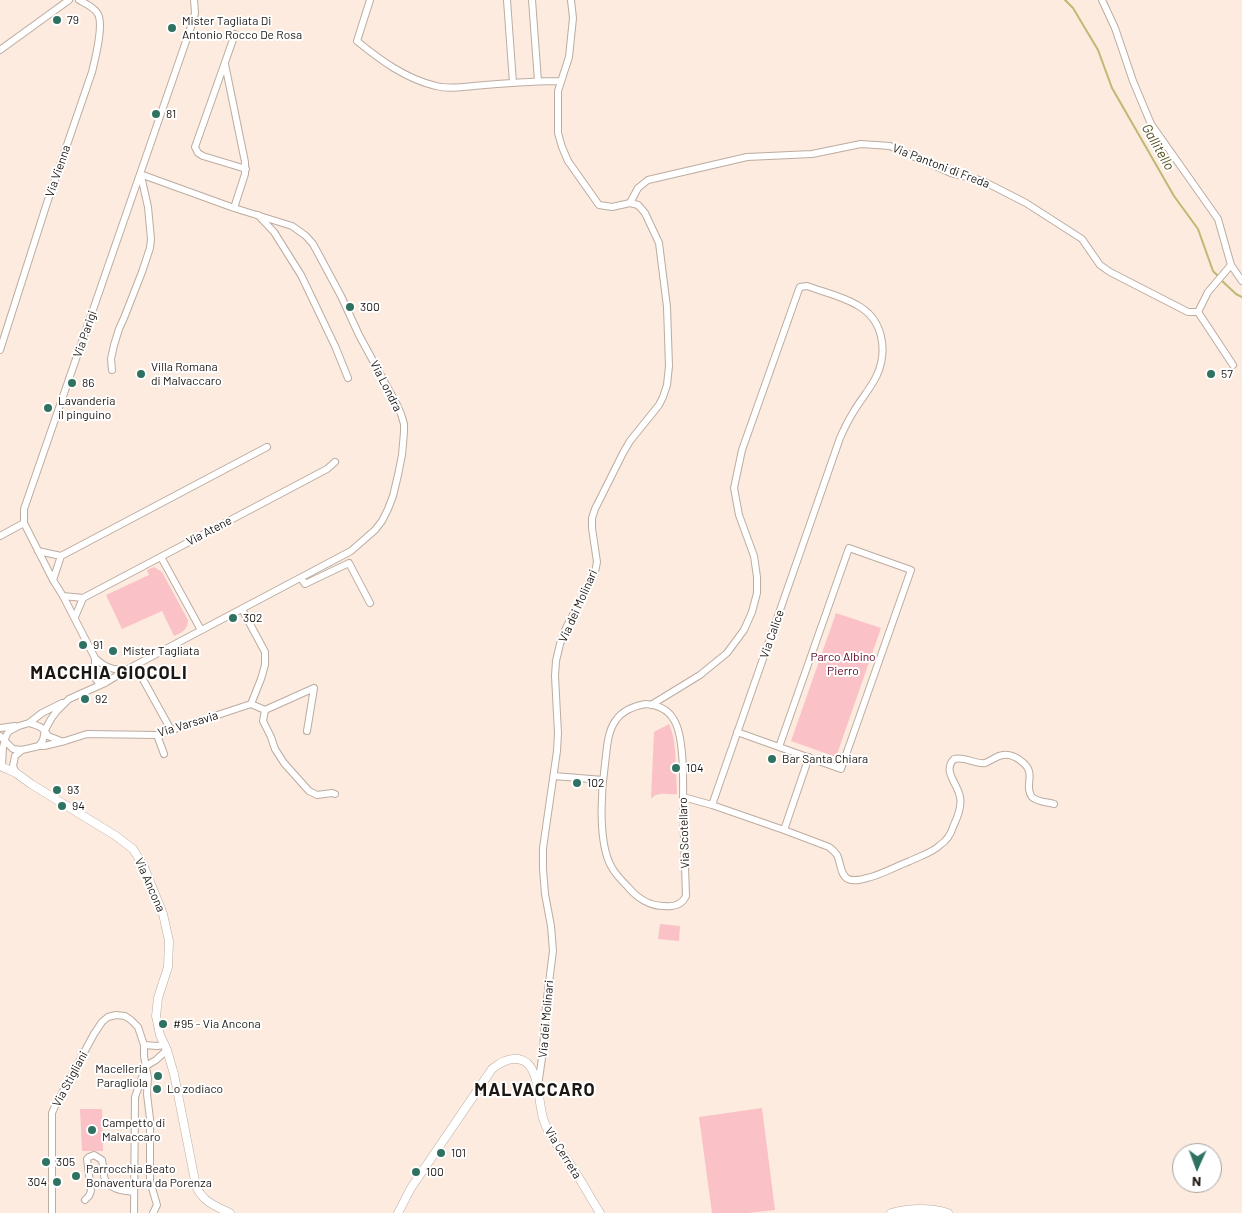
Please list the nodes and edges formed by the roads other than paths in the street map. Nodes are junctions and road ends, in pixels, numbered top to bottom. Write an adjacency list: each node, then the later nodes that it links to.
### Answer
1 (69, 0): 10 (street)
2 (79, 0): 23 (street, Via Vienna)
3 (194, 0): 16 (street, Via Parigi)
4 (370, 0): 14 (street)
5 (507, 0): 14 (street)
6 (532, 0): 12 (street)
7 (571, 0): 13 (street)
8 (1102, 0): 20 (street)
9 (235, 34): 11 (street)
10 (2, 47)
11 (224, 63): 15 (street); 15 (street)
12 (538, 81): 13 (street); 14 (street)
13 (561, 81): 17 (street)
14 (513, 83)
15 (246, 169): 18 (street)
16 (140, 174): 18 (street, Via Londra); 25 (street); 29 (street, Via Parigi)
17 (630, 203): 22 (street, Via Pantoni di Freda); 71 (street, Via dei Molinari)
18 (234, 208): 19 (street, Via Londra)
19 (257, 214): 26 (street); 34 (street, Via Londra)
20 (1230, 267): 21 (street); 22 (street)
21 (1242, 281)
22 (1198, 312): 24 (street)
23 (0, 350)
24 (1232, 364)
25 (112, 370)
26 (348, 378)
27 (267, 447): 32 (street)
28 (335, 462): 33 (street, Via Atene)
29 (24, 523): 30 (street); 31 (street)
30 (0, 536)
31 (38, 551): 32 (street); 35 (street)
32 (61, 556): 35 (street)
33 (162, 557): 37 (street, Via Atene); 41 (street)
34 (302, 578): 38 (street); 39 (street, Via Londra)
35 (53, 580): 36 (street)
36 (63, 596): 37 (street); 40 (street)
37 (83, 598): 40 (street)
38 (370, 603)
39 (242, 609): 41 (street, Via Londra); 50 (street)
40 (75, 617): 42 (street)
41 (201, 630): 43 (street, Via Londra)
42 (95, 658): 44 (street); 46 (street)
43 (135, 665): 45 (street, Via Londra); 57 (street)
44 (108, 668): 45 (street); 46 (street)
45 (128, 669): 47 (street, Via Londra)
46 (95, 674): 47 (street); 48 (street)
47 (104, 683): 48 (street)
48 (87, 692): 49 (street)
49 (69, 699): 53 (street); 56 (street)
50 (251, 704): 52 (street); 57 (street, Via Varsavia)
51 (651, 704): 59 (street, Via Calice); 72 (street, Via Scotellaro); 74 (street, Via Scotellaro)
52 (265, 710): 58 (street); 73 (street)
53 (29, 723): 54 (street); 56 (street)
54 (19, 726): 55 (street); 62 (street)
55 (0, 728)
56 (45, 730): 61 (street); 63 (street)
57 (171, 730): 60 (street, Via Varsavia)
58 (307, 731)
59 (738, 732): 64 (street); 76 (street, Via Calice)
60 (157, 735): 61 (street, Via Varsavia); 66 (street)
61 (65, 741): 63 (street)
62 (2, 744): 65 (street); 69 (street)
63 (40, 746): 65 (street)
64 (778, 746): 68 (street); 68 (street)
65 (22, 750): 67 (street)
66 (164, 754)
67 (15, 756): 69 (street); 70 (street)
68 (809, 758): 77 (street)
69 (1, 766): 70 (street, Via Ancona)
70 (16, 774): 79 (street, Via Ancona)
71 (554, 776): 72 (street); 84 (street, Via dei Molinari)
72 (603, 780): 74 (street, Via Scotellaro)
73 (335, 794)
74 (684, 797): 76 (street)
75 (1054, 804): 77 (street)
76 (712, 805): 77 (street)
77 (784, 830)
78 (144, 1045): 79 (street); 80 (street, Via Stigliani); 90 (street, Via Stigliani)
79 (162, 1047): 80 (street); 81 (street); 82 (street)
80 (144, 1056): 83 (street, Via Stigliani)
81 (156, 1060): 82 (street); 83 (street)
82 (171, 1063): 95 (street)
83 (146, 1066): 85 (street); 86 (street, Via Stigliani)
84 (538, 1088): 96 (street); 97 (street, Via Cerreta)
85 (136, 1093): 86 (street); 87 (street)
86 (148, 1094): 89 (street, Via Stigliani)
87 (134, 1192): 88 (street); 92 (street)
88 (85, 1200)
89 (157, 1205): 93 (street); 94 (street, Via Stigliani)
90 (53, 1211)
91 (927, 1211): 98 (street); 99 (street)
92 (134, 1213)
93 (154, 1213)
94 (162, 1213)
95 (230, 1213)
96 (398, 1213)
97 (600, 1213)
98 (891, 1213)
99 (948, 1213)

